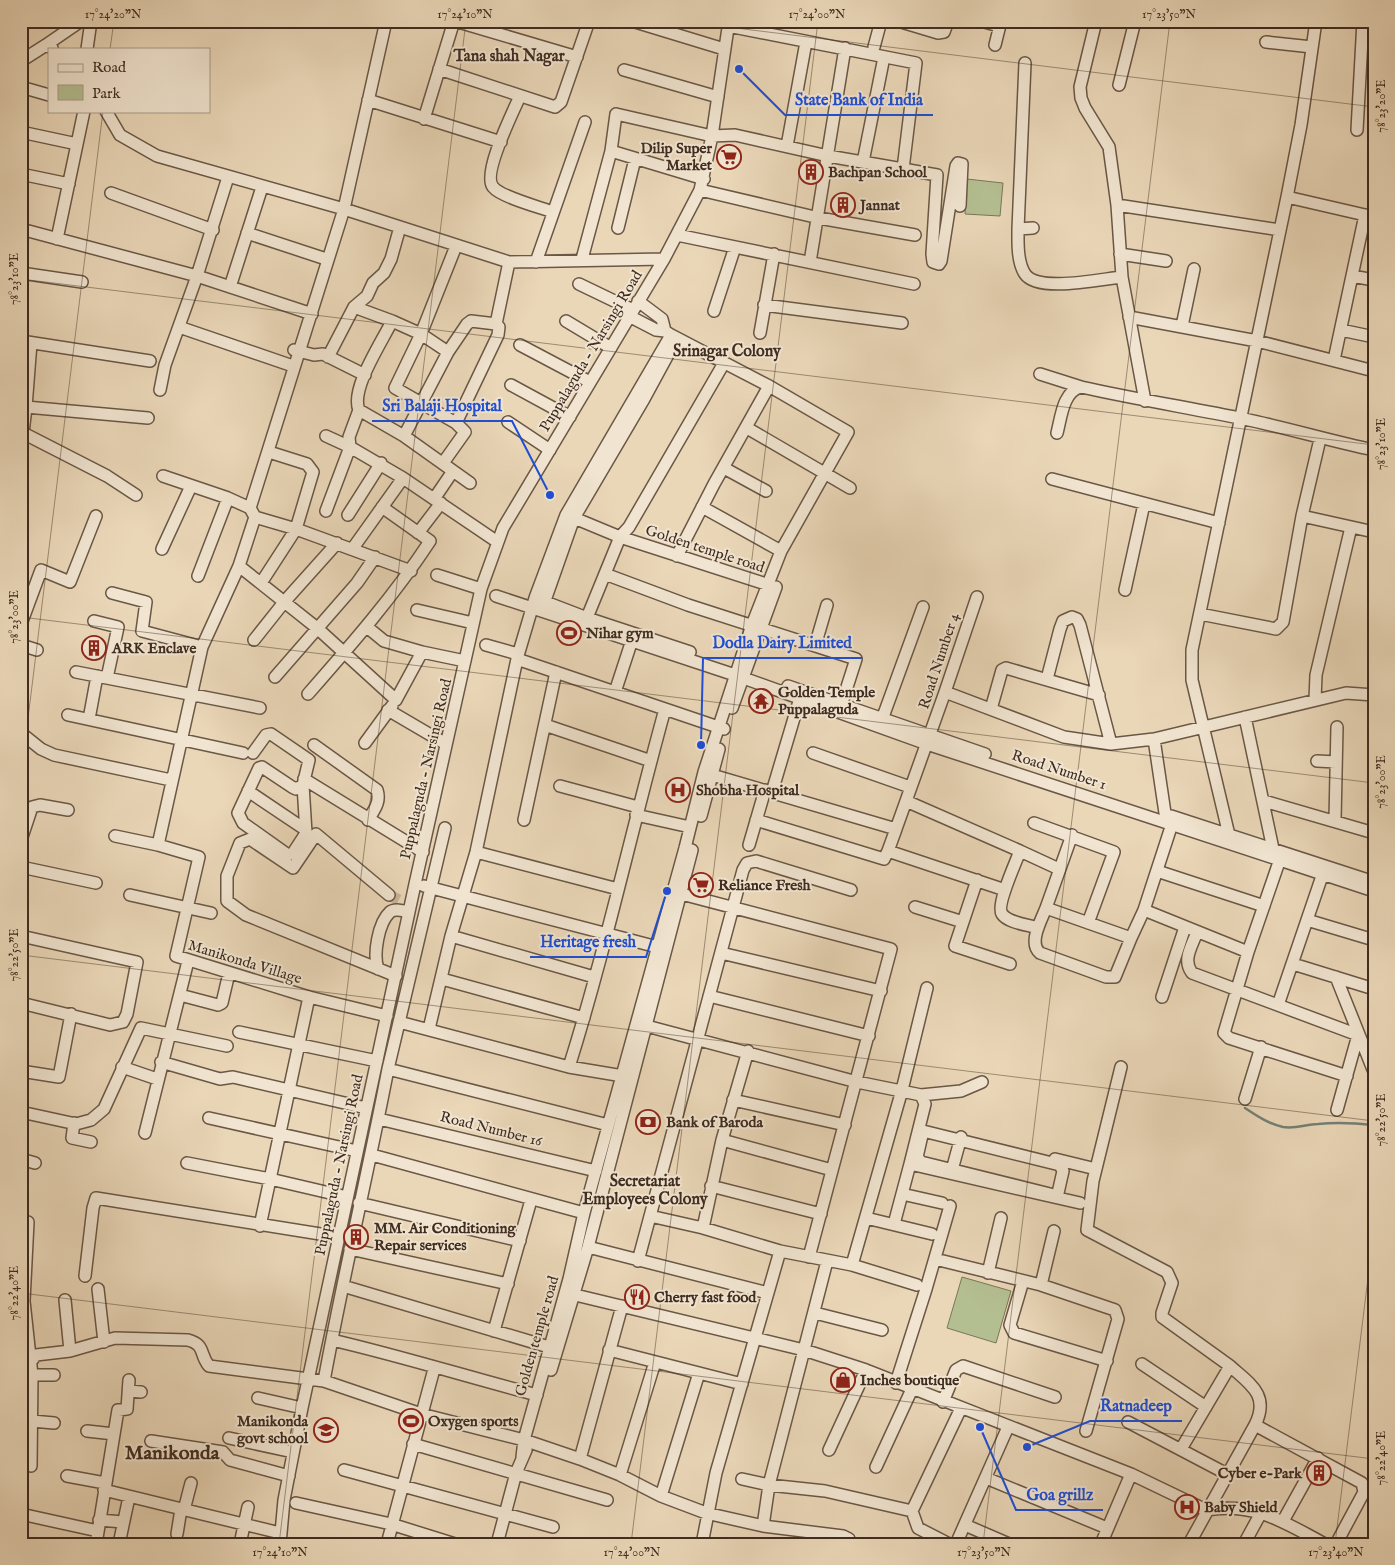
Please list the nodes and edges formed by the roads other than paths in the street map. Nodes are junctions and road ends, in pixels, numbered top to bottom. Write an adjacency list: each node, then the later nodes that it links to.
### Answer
1 (81, 21): 23 (street)
2 (91, 21): 27 (street)
3 (381, 21): 66 (street)
4 (386, 21): 41 (street)
5 (454, 21): 31 (street); 34 (street)
6 (589, 21): 31 (street)
7 (632, 21): 29 (street)
8 (881, 21): 24 (street)
9 (898, 21): 10 (street)
10 (948, 21)
11 (981, 21): 19 (street)
12 (1096, 21): 65 (street)
13 (1135, 21): 36 (street)
14 (1167, 21): 15 (street)
15 (1178, 21)
16 (1316, 21): 25 (street)
17 (1363, 21): 46 (street)
18 (728, 24): 20 (street); 29 (street, Puppalaguda - Narsingi Road)
19 (1000, 24): 22 (street)
20 (806, 42): 28 (street); 51 (street)
21 (1266, 42): 25 (street)
22 (995, 45)
23 (50, 47)
24 (874, 47)
25 (1312, 47): 63 (street)
26 (48, 48): 32 (street)
27 (87, 48)
28 (845, 48): 30 (street); 53 (street)
29 (724, 49): 40 (street, Puppalaguda - Narsingi Road)
30 (884, 57): 55 (street); 56 (street)
31 (576, 58): 39 (street)
32 (21, 62)
33 (1025, 63): 74 (street)
34 (439, 69): 39 (street); 44 (street)
35 (624, 70): 40 (street)
36 (1119, 86)
37 (21, 87): 38 (street)
38 (48, 95)
39 (520, 96): 49 (street)
40 (718, 97): 48 (street, Puppalaguda - Narsingi Road)
41 (368, 100): 44 (street); 66 (street)
42 (84, 112): 50 (street)
43 (107, 112): 58 (street)
44 (424, 119): 49 (street)
45 (585, 122): 67 (street)
46 (1358, 130)
47 (21, 132): 50 (street)
48 (712, 136): 51 (street); 52 (street); 60 (street, Puppalaguda - Narsingi Road)
49 (501, 142): 67 (street)
50 (77, 144): 59 (street)
51 (787, 146): 53 (street)
52 (611, 151): 54 (street); 86 (street)
53 (828, 156): 55 (street); 69 (street)
54 (635, 159): 60 (street); 71 (street)
55 (863, 162): 56 (street)
56 (903, 169): 64 (street)
57 (21, 174): 59 (street)
58 (228, 178): 61 (street); 75 (street)
59 (69, 184): 80 (street)
60 (702, 184): 69 (street); 78 (street, Puppalaguda - Narsingi Road)
61 (262, 187): 66 (street); 77 (street)
62 (111, 192): 75 (street)
63 (1287, 197): 68 (street); 76 (street)
64 (960, 206)
65 (1117, 206): 76 (street); 84 (street)
66 (341, 208): 70 (street); 85 (street); 106 (street)
67 (553, 212): 90 (street)
68 (1369, 215): 96 (street)
69 (819, 218): 79 (street); 91 (street)
70 (400, 227): 81 (street); 103 (street)
71 (618, 228)
72 (1033, 228): 74 (street)
73 (21, 229): 80 (street)
74 (1018, 229): 95 (street)
75 (213, 230): 94 (street)
76 (1280, 230): 119 (street)
77 (247, 233): 85 (street); 101 (street)
78 (677, 235): 82 (street); 87 (street, Puppalaguda - Narsingi Road)
79 (915, 235)
80 (57, 239): 94 (street)
81 (456, 246): 89 (street); 116 (street)
82 (735, 247): 83 (street); 105 (street)
83 (774, 254): 91 (street); 102 (street)
84 (1120, 254): 88 (street); 95 (street)
85 (323, 258): 106 (street)
86 (582, 259): 87 (street); 90 (street)
87 (664, 259): 104 (street, Puppalaguda - Narsingi Road)
88 (1166, 261)
89 (509, 262): 90 (street); 111 (street)
90 (536, 262)
91 (810, 262): 100 (street)
92 (1194, 269): 112 (street)
93 (21, 273): 98 (street)
94 (197, 276): 101 (street); 113 (street)
95 (1122, 276): 107 (street)
96 (1352, 276): 97 (street); 114 (street)
97 (1374, 280)
98 (82, 282)
99 (578, 284): 104 (street)
100 (914, 284)
101 (230, 287): 106 (street)
102 (764, 305): 110 (street); 115 (street)
103 (354, 307): 108 (street); 125 (street)
104 (633, 309): 117 (street); 117 (street); 122 (street, Puppalaguda - Narsingi Road)
105 (714, 312)
106 (309, 313): 123 (street)
107 (1129, 317): 112 (street); 138 (street)
108 (392, 321): 116 (street); 132 (street)
109 (566, 321): 122 (street)
110 (902, 323)
111 (496, 324): 124 (street); 146 (street)
112 (1182, 326): 119 (street)
113 (179, 327): 129 (street); 137 (street)
114 (1341, 330): 118 (street); 127 (street)
115 (760, 333)
116 (420, 334): 124 (street); 139 (street)
117 (671, 335): 128 (street); 180 (street)
118 (1374, 337)
119 (1257, 341): 127 (street); 144 (street)
120 (26, 342): 126 (street); 140 (street)
121 (520, 345): 133 (street)
122 (611, 348): 133 (street, Puppalaguda - Narsingi Road)
123 (297, 351): 125 (street); 129 (street); 156 (street)
124 (448, 352): 139 (street)
125 (328, 357): 132 (street)
126 (150, 360)
127 (1334, 360): 130 (street)
128 (724, 363): 135 (street); 186 (street)
129 (290, 365): 175 (street)
130 (1374, 371)
131 (1040, 374): 136 (street)
132 (365, 376): 141 (street)
133 (590, 382): 142 (street, Puppalaguda - Narsingi Road)
134 (511, 384): 142 (street)
135 (769, 386): 147 (street); 161 (street)
136 (1080, 387): 138 (street); 149 (street)
137 (160, 390)
138 (1145, 401): 144 (street)
139 (421, 405): 146 (street); 151 (street)
140 (26, 407): 143 (street); 148 (street)
141 (358, 410): 151 (street); 153 (street)
142 (570, 417): 154 (street, Puppalaguda - Narsingi Road)
143 (148, 418)
144 (1241, 418): 152 (street); 181 (street)
145 (508, 422): 154 (street)
146 (456, 423): 158 (street)
147 (747, 428): 159 (street); 161 (street)
148 (22, 432): 169 (street)
149 (1056, 433)
150 (326, 436): 153 (street)
151 (404, 436): 158 (street)
152 (1320, 439): 155 (street); 179 (street)
153 (350, 447): 157 (street); 176 (street)
154 (550, 450): 187 (street, Puppalaguda - Narsingi Road)
155 (1374, 450)
156 (269, 452): 175 (street); 183 (street)
157 (381, 463): 163 (street); 177 (street)
158 (443, 463): 160 (street)
159 (724, 468): 168 (street); 174 (street)
160 (453, 471): 165 (street); 171 (street)
161 (825, 473): 167 (street); 191 (street)
162 (163, 476): 166 (street)
163 (403, 478): 171 (street); 173 (street)
164 (1052, 479): 172 (street)
165 (470, 483)
166 (191, 486): 170 (street); 190 (street)
167 (850, 488)
168 (766, 491)
169 (136, 496)
170 (228, 498): 175 (street); 198 (street)
171 (437, 501): 185 (street); 187 (street)
172 (1144, 504): 181 (street); 202 (street)
173 (382, 507): 185 (street); 189 (street)
174 (702, 507): 191 (street); 192 (street)
175 (250, 510): 183 (street); 194 (street)
176 (326, 511)
177 (348, 515)
178 (96, 516): 215 (street)
179 (1302, 516): 182 (street); 211 (street)
180 (570, 517): 186 (street, Golden temple road); 207 (street)
181 (1219, 523): 211 (street)
182 (1351, 527): 184 (street); 244 (street)
183 (296, 528): 188 (street); 199 (street)
184 (1374, 532)
185 (418, 533): 195 (street)
186 (620, 537): 192 (street, Golden temple road); 196 (street)
187 (496, 541): 201 (street, Puppalaguda - Narsingi Road)
188 (337, 543): 189 (street); 206 (street)
189 (352, 548): 193 (street)
190 (162, 549)
191 (781, 551): 200 (street)
192 (677, 556): 200 (street, Golden temple road)
193 (374, 557): 195 (street); 218 (street)
194 (239, 566): 199 (street); 224 (street)
195 (411, 571): 216 (street)
196 (605, 574): 213 (street); 217 (street)
197 (438, 575): 201 (street)
198 (198, 576)
199 (261, 583): 206 (street)
200 (771, 586): 217 (street, Golden temple road)
201 (481, 589): 214 (street, Puppalaguda - Narsingi Road)
202 (1125, 590)
203 (112, 593): 224 (street)
204 (496, 596): 207 (street)
205 (976, 597): 237 (street, Road Number 4)
206 (285, 600): 218 (street); 220 (street)
207 (538, 605): 213 (street); 228 (street)
208 (827, 605): 223 (street)
209 (923, 607): 253 (street)
210 (417, 610): 214 (street)
211 (1200, 614): 255 (street)
212 (94, 621): 233 (street)
213 (585, 622): 219 (street)
214 (473, 623): 229 (street, Puppalaguda - Narsingi Road)
215 (21, 624)
216 (366, 627): 226 (street); 227 (street)
217 (757, 627): 223 (street); 232 (street, Golden temple road)
218 (318, 628): 227 (street); 234 (street)
219 (633, 638): 232 (street); 236 (street)
220 (254, 640)
221 (21, 645): 225 (street)
222 (486, 645): 228 (street)
223 (814, 646): 246 (street)
224 (202, 647): 239 (street)
225 (37, 650)
226 (422, 652): 229 (street); 243 (street)
227 (343, 653): 238 (street); 243 (street)
228 (518, 656): 231 (street); 303 (street)
229 (465, 661): 263 (street, Puppalaguda - Narsingi Road)
230 (76, 672): 233 (street)
231 (556, 672): 236 (street); 254 (street)
232 (740, 673): 242 (street, Road Number 1); 246 (street, Road Number 1); 257 (street, Golden temple road)
233 (102, 677): 239 (street); 252 (street)
234 (275, 677)
235 (1047, 679): 240 (street); 240 (street); 249 (street)
236 (615, 692): 247 (street)
237 (945, 692): 249 (street); 260 (street, Road Number 4)
238 (308, 694)
239 (190, 695): 245 (street); 259 (street)
240 (1098, 695): 264 (street)
241 (1374, 695): 244 (street)
242 (800, 698): 246 (street, Road Number 1); 276 (street)
243 (396, 700): 248 (street)
244 (1315, 700): 251 (street)
245 (260, 708)
246 (840, 708): 253 (street, Road Number 1)
247 (665, 709): 257 (street); 267 (street)
248 (388, 710): 262 (street); 263 (street)
249 (990, 710): 264 (street)
250 (68, 715): 252 (street)
251 (1245, 717): 255 (street); 278 (street)
252 (89, 719): 259 (street)
253 (881, 723): 260 (street, Road Number 1)
254 (545, 725): 267 (street); 283 (street)
255 (1203, 727): 261 (street); 293 (street)
256 (1337, 727): 269 (street)
257 (721, 728): 270 (street, Golden temple road); 295 (street, Golden temple road)
258 (21, 733): 271 (street)
259 (180, 738): 271 (street); 272 (street)
260 (929, 739): 274 (street, Road Number 4); 281 (street, Road Number 1); 287 (street, Road Number 1)
261 (1154, 739): 264 (street); 281 (street)
262 (365, 743)
263 (446, 744): 302 (street, Puppalaguda - Narsingi Road)
264 (1111, 744)
265 (314, 745): 282 (street)
266 (813, 753): 274 (street)
267 (650, 761): 280 (street)
268 (1317, 762): 269 (street)
269 (1336, 762): 285 (street)
270 (712, 775): 276 (street); 295 (street, Golden temple road)
271 (171, 780): 297 (street)
272 (303, 782): 275 (street); 282 (street); 290 (street)
273 (560, 786): 280 (street)
274 (910, 788): 277 (street, Road Number 4)
275 (248, 791): 290 (street); 290 (street)
276 (769, 791): 284 (street); 289 (street)
277 (906, 801): 289 (street, Road Number 4); 301 (street)
278 (1264, 801): 285 (street); 299 (street)
279 (68, 810): 296 (street)
280 (637, 811): 295 (street); 314 (street)
281 (1165, 814): 293 (street, Road Number 1)
282 (368, 820): 302 (street)
283 (524, 820)
284 (756, 820): 298 (street); 300 (street)
285 (1335, 820): 291 (street)
286 (1034, 823): 292 (street)
287 (1172, 824): 304 (street, Road Number 1); 307 (street)
288 (445, 828): 313 (street)
289 (896, 829): 300 (street, Road Number 4)
290 (306, 830)
291 (1374, 833)
292 (1072, 835): 306 (street); 331 (street)
293 (1229, 835): 299 (street, Road Number 1)
294 (115, 836): 297 (street)
295 (691, 838): 318 (street, Golden temple road)
296 (21, 840)
297 (158, 845): 324 (street, Manikonda Village)
298 (749, 846)
299 (1273, 849): 310 (street, Road Number 1)
300 (888, 851): 309 (street)
301 (1020, 851): 306 (street); 316 (street)
302 (423, 852): 312 (street, Puppalaguda - Narsingi Road)
303 (476, 852): 314 (street); 320 (street)
304 (1279, 862): 308 (street, Road Number 1); 322 (street)
305 (21, 867): 311 (street)
306 (1059, 869): 326 (street)
307 (1157, 871): 322 (street); 327 (street)
308 (1322, 876): 317 (street, Road Number 1); 329 (street)
309 (977, 880): 316 (street); 330 (street)
310 (1374, 882)
311 (96, 883)
312 (415, 884): 313 (street); 321 (street, Puppalaguda - Narsingi Road)
313 (431, 888): 320 (street); 365 (street)
314 (618, 889): 334 (street)
315 (851, 890): 325 (street)
316 (1005, 890): 333 (street)
317 (1374, 891)
318 (677, 893): 325 (street); 340 (street, Golden temple road)
319 (130, 895): 324 (street)
320 (464, 895): 334 (street); 337 (street)
321 (402, 903): 346 (street); 346 (street); 348 (street, Puppalaguda - Narsingi Road)
322 (1264, 906): 341 (street)
323 (915, 907): 330 (street)
324 (186, 908): 328 (street); 343 (street, Manikonda Village)
325 (732, 908): 342 (street); 355 (street)
326 (1046, 908): 331 (street); 333 (street)
327 (1144, 910): 332 (street); 338 (street)
328 (211, 913)
329 (1307, 920): 339 (street); 345 (street)
330 (963, 922): 344 (street)
331 (1088, 924): 338 (street)
332 (1185, 927): 335 (street); 359 (street)
333 (1038, 928): 338 (street)
334 (606, 932): 340 (street); 349 (street)
335 (1197, 932): 341 (street); 354 (street)
336 (21, 936): 362 (street)
337 (451, 936): 349 (street); 351 (street)
338 (1130, 938)
339 (1374, 940)
340 (662, 948): 366 (street, Golden temple road)
341 (1248, 952): 354 (street)
342 (721, 954): 355 (street); 357 (street)
343 (188, 961): 347 (street, Manikonda Village); 356 (street)
344 (1010, 964)
345 (1292, 964): 350 (street); 361 (street)
346 (378, 968): 348 (street)
347 (229, 973): 356 (street); 358 (street, Manikonda Village)
348 (396, 976): 363 (street, Puppalaguda - Narsingi Road)
349 (594, 977): 364 (street)
350 (1336, 977): 353 (street); 370 (street)
351 (442, 979): 364 (street); 367 (street)
352 (927, 988): 391 (street)
353 (1374, 989)
354 (1236, 990): 361 (street); 375 (street)
355 (880, 991): 371 (street)
356 (180, 995): 369 (street)
357 (709, 996): 371 (street); 372 (street)
358 (309, 997): 363 (street, Manikonda Village); 374 (street)
359 (1162, 997)
360 (21, 1003): 362 (street)
361 (1278, 1006): 370 (street)
362 (71, 1014): 383 (street)
363 (387, 1016): 377 (street, Puppalaguda - Narsingi Road)
364 (584, 1018): 379 (street)
365 (399, 1022): 367 (street); 382 (street)
366 (642, 1025): 372 (street); 385 (street, Golden temple road); 440 (street, Golden temple road)
367 (429, 1029): 379 (street)
368 (239, 1032): 374 (street)
369 (169, 1033): 373 (street); 378 (street); 381 (street)
370 (1358, 1035): 384 (street); 386 (street)
371 (869, 1036): 388 (street)
372 (698, 1038): 376 (street); 429 (street)
373 (227, 1046)
374 (299, 1046): 377 (street); 390 (street)
375 (1261, 1047): 386 (street); 393 (street)
376 (748, 1051): 388 (street); 394 (street)
377 (377, 1061): 395 (street, Puppalaguda - Narsingi Road)
378 (161, 1062): 387 (street); 390 (street)
379 (569, 1067): 385 (street)
380 (1121, 1067): 416 (street)
381 (122, 1068): 387 (street); 400 (street)
382 (388, 1069): 399 (street); 401 (street)
383 (21, 1071)
384 (1374, 1072)
385 (623, 1076): 401 (street, Golden temple road)
386 (1347, 1076): 396 (street)
387 (157, 1079): 404 (street)
388 (857, 1082): 391 (street); 402 (street)
389 (982, 1082): 392 (street)
390 (289, 1090): 395 (street); 405 (street)
391 (902, 1090): 392 (street); 430 (street)
392 (921, 1095): 403 (street)
393 (1245, 1099)
394 (733, 1100): 402 (street); 407 (street)
395 (366, 1108): 410 (street, Puppalaguda - Narsingi Road)
396 (1337, 1110)
397 (21, 1112): 400 (street)
398 (208, 1118): 405 (street)
399 (379, 1119): 411 (street); 419 (street, Road Number 16)
400 (74, 1124): 408 (street)
401 (608, 1125): 419 (street, Golden temple road)
402 (844, 1125): 417 (street)
403 (922, 1129): 406 (street); 415 (street); 418 (street)
404 (145, 1133)
405 (280, 1134): 410 (street); 420 (street)
406 (960, 1139): 409 (street); 418 (street)
407 (722, 1140): 417 (street); 421 (street)
408 (91, 1142)
409 (997, 1148): 416 (street); 418 (street)
410 (357, 1150): 423 (street, Puppalaguda - Narsingi Road)
411 (372, 1155): 424 (street); 425 (street)
412 (21, 1160): 413 (street)
413 (35, 1163)
414 (187, 1163): 420 (street)
415 (910, 1164): 422 (street); 426 (street)
416 (1096, 1169): 473 (street)
417 (832, 1170): 428 (street)
418 (952, 1170)
419 (596, 1171): 427 (street, Golden temple road)
420 (270, 1179): 423 (street); 434 (street)
421 (711, 1186): 428 (street); 435 (street)
422 (902, 1194): 433 (street); 444 (street)
423 (347, 1197): 438 (street, Puppalaguda - Narsingi Road)
424 (531, 1200): 427 (street); 439 (street)
425 (359, 1203): 439 (street); 441 (street)
426 (1080, 1203)
427 (584, 1213): 456 (street, Golden temple road)
428 (821, 1214): 443 (street)
429 (650, 1216): 435 (street); 445 (street)
430 (866, 1218): 433 (street); 447 (street)
431 (1001, 1218): 448 (street)
432 (28, 1222): 474 (street)
433 (894, 1224): 437 (street)
434 (260, 1226): 438 (street); 449 (street)
435 (703, 1228): 442 (street)
436 (1054, 1231): 452 (street)
437 (932, 1234)
438 (339, 1237): 479 (street, Puppalaguda - Narsingi Road)
439 (520, 1241): 451 (street)
440 (588, 1247): 445 (street); 456 (street, Golden temple road)
441 (350, 1249): 451 (street); 454 (street)
442 (780, 1251): 443 (street); 457 (street)
443 (809, 1257): 446 (street)
444 (935, 1259): 448 (street); 481 (street)
445 (638, 1261): 457 (street)
446 (827, 1261): 447 (street); 460 (street)
447 (852, 1265): 453 (street)
448 (988, 1273): 450 (street)
449 (85, 1276)
450 (1023, 1281): 452 (street); 470 (street)
451 (508, 1284): 462 (street)
452 (1041, 1284): 470 (street)
453 (918, 1285)
454 (343, 1286): 462 (street); 464 (street)
455 (98, 1289): 465 (street)
456 (569, 1293): 459 (street); 466 (street, Golden temple road); 503 (street, Golden temple road)
457 (768, 1293): 463 (street)
458 (65, 1300): 469 (street)
459 (622, 1306): 463 (street); 467 (street)
460 (815, 1313): 461 (street); 468 (street)
461 (882, 1330)
462 (494, 1331): 466 (street)
463 (755, 1339): 468 (street); 482 (street)
464 (332, 1340): 475 (street); 480 (street)
465 (104, 1342): 469 (street); 479 (street)
466 (549, 1347): 485 (street, Golden temple road)
467 (609, 1350): 471 (street); 509 (street)
468 (804, 1350): 476 (street); 523 (street)
469 (70, 1351): 474 (street)
470 (1107, 1361): 499 (street)
471 (655, 1362): 477 (street); 516 (street)
472 (1142, 1364): 489 (street)
473 (1230, 1366): 489 (street); 496 (street)
474 (28, 1368): 478 (street); 493 (street)
475 (434, 1368): 485 (street); 492 (street)
476 (866, 1370): 481 (street); 506 (street)
477 (698, 1373): 482 (street); 525 (street)
478 (54, 1375)
479 (310, 1378): 480 (street); 490 (street, Puppalaguda - Narsingi Road)
480 (324, 1381): 492 (street)
481 (896, 1383): 483 (street)
482 (742, 1384): 535 (street)
483 (912, 1389): 488 (street); 511 (street)
484 (141, 1392): 500 (street)
485 (537, 1395): 503 (street, Golden temple road)
486 (1056, 1397): 488 (street)
487 (258, 1398): 490 (street)
488 (943, 1402): 491 (street)
489 (1206, 1407): 505 (street)
490 (302, 1408): 507 (street, Puppalaguda - Narsingi Road)
491 (961, 1408): 497 (street); 532 (street)
492 (421, 1414): 503 (street); 504 (street)
493 (32, 1421): 495 (street); 510 (street)
494 (1128, 1422): 505 (street)
495 (54, 1423)
496 (1255, 1425): 508 (street); 515 (street)
497 (1008, 1427): 514 (street); 519 (street)
498 (87, 1431): 500 (street)
499 (1086, 1432)
500 (114, 1434): 524 (street)
501 (229, 1438): 507 (street)
502 (151, 1441): 518 (street)
503 (527, 1441): 509 (street); 513 (street, Golden temple road)
504 (413, 1444): 513 (street); 522 (street)
505 (1181, 1449): 515 (street)
506 (829, 1450)
507 (293, 1452): 518 (street, Puppalaguda - Narsingi Road)
508 (1318, 1458): 537 (street); 564 (street)
509 (580, 1459): 516 (street)
510 (31, 1466)
511 (876, 1467)
512 (344, 1470): 522 (street)
513 (516, 1473): 527 (street); 534 (street, Golden temple road)
514 (1131, 1474): 531 (street); 545 (street)
515 (1227, 1474): 531 (street)
516 (620, 1475): 525 (street)
517 (67, 1476): 524 (street)
518 (288, 1476): 547 (street, Puppalaguda - Narsingi Road)
519 (986, 1478): 541 (street); 545 (street)
520 (742, 1479): 523 (street)
521 (191, 1483): 530 (street)
522 (402, 1485): 534 (street); 540 (street)
523 (769, 1485): 532 (street); 543 (street)
524 (104, 1486): 526 (street); 542 (street)
525 (661, 1496): 535 (street)
526 (129, 1497): 530 (street); 538 (street)
527 (608, 1500)
528 (296, 1503): 540 (street)
529 (248, 1507): 539 (street)
530 (182, 1509): 539 (street); 546 (street)
531 (1206, 1510): 533 (street); 561 (street)
532 (912, 1512): 557 (street)
533 (1262, 1512): 537 (street); 562 (street)
534 (505, 1513): 544 (street); 554 (street, Golden temple road)
535 (706, 1513): 543 (street); 555 (street)
536 (21, 1514): 542 (street)
537 (1283, 1521): 548 (street)
538 (123, 1522): 542 (street); 550 (street)
539 (244, 1524): 547 (street); 551 (street)
540 (392, 1524): 552 (street); 553 (street)
541 (965, 1525): 558 (street); 559 (street)
542 (99, 1526): 549 (street)
543 (762, 1526): 556 (street)
544 (554, 1528)
545 (1107, 1528): 560 (street)
546 (177, 1534)
547 (280, 1538)
548 (1308, 1540): 563 (street)
549 (96, 1544)
550 (119, 1544)
551 (240, 1544)
552 (387, 1544)
553 (455, 1544)
554 (497, 1544)
555 (702, 1544)
556 (850, 1544)
557 (949, 1544)
558 (956, 1544)
559 (1010, 1544)
560 (1101, 1544)
561 (1189, 1544)
562 (1244, 1544)
563 (1324, 1544)
564 (1336, 1544)

